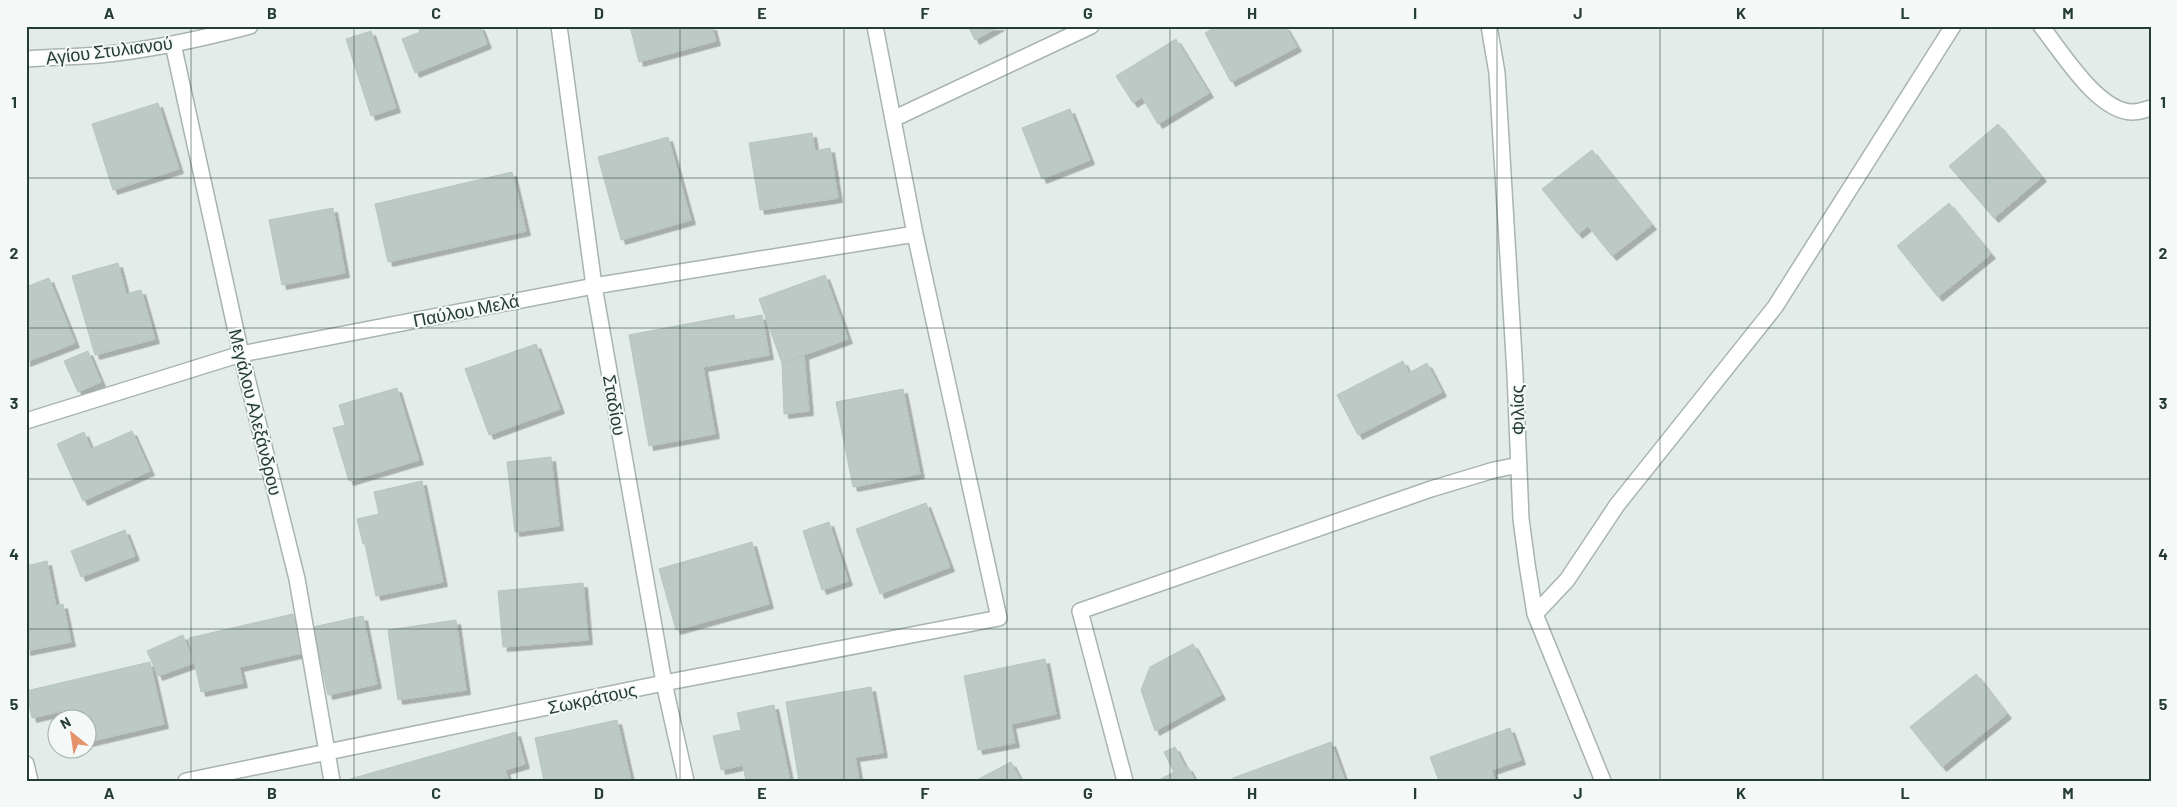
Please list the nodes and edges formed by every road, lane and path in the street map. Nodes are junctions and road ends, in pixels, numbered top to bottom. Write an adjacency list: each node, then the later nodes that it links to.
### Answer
1 (250, 26): 8 (street, Αγίου Στυλιανού)
2 (558, 26): 13 (street, Σταδίου)
3 (875, 26): 11 (street)
4 (1091, 26): 11 (street)
5 (1488, 26): 16 (street, Φιλίας)
6 (1954, 26): 17 (street)
7 (2041, 26): 10 (street)
8 (173, 44): 9 (street, Αγίου Στυλιανού); 14 (street, Μεγάλου Αλεξάνδρου)
9 (26, 60)
10 (2151, 108)
11 (893, 119): 12 (street)
12 (915, 234): 13 (street, Παύλου Μελά); 18 (street, Σωκράτους)
13 (594, 286): 14 (street, Παύλου Μελά); 18 (street, Σταδίου)
14 (241, 354): 15 (street, Παύλου Μελά); 19 (street, Μεγάλου Αλεξάνδρου)
15 (26, 421)
16 (1519, 465): 17 (street, Φιλίας); 25 (street)
17 (1535, 614): 26 (street, Φιλίας)
18 (664, 683): 19 (street, Σωκράτους); 24 (street, Σταδίου)
19 (326, 754): 22 (street, Σωκράτους); 23 (street, Μεγάλου Αλεξάνδρου)
20 (26, 764): 21 (street)
21 (30, 781)
22 (186, 781)
23 (332, 781)
24 (686, 781)
25 (1125, 781)
26 (1603, 781)

